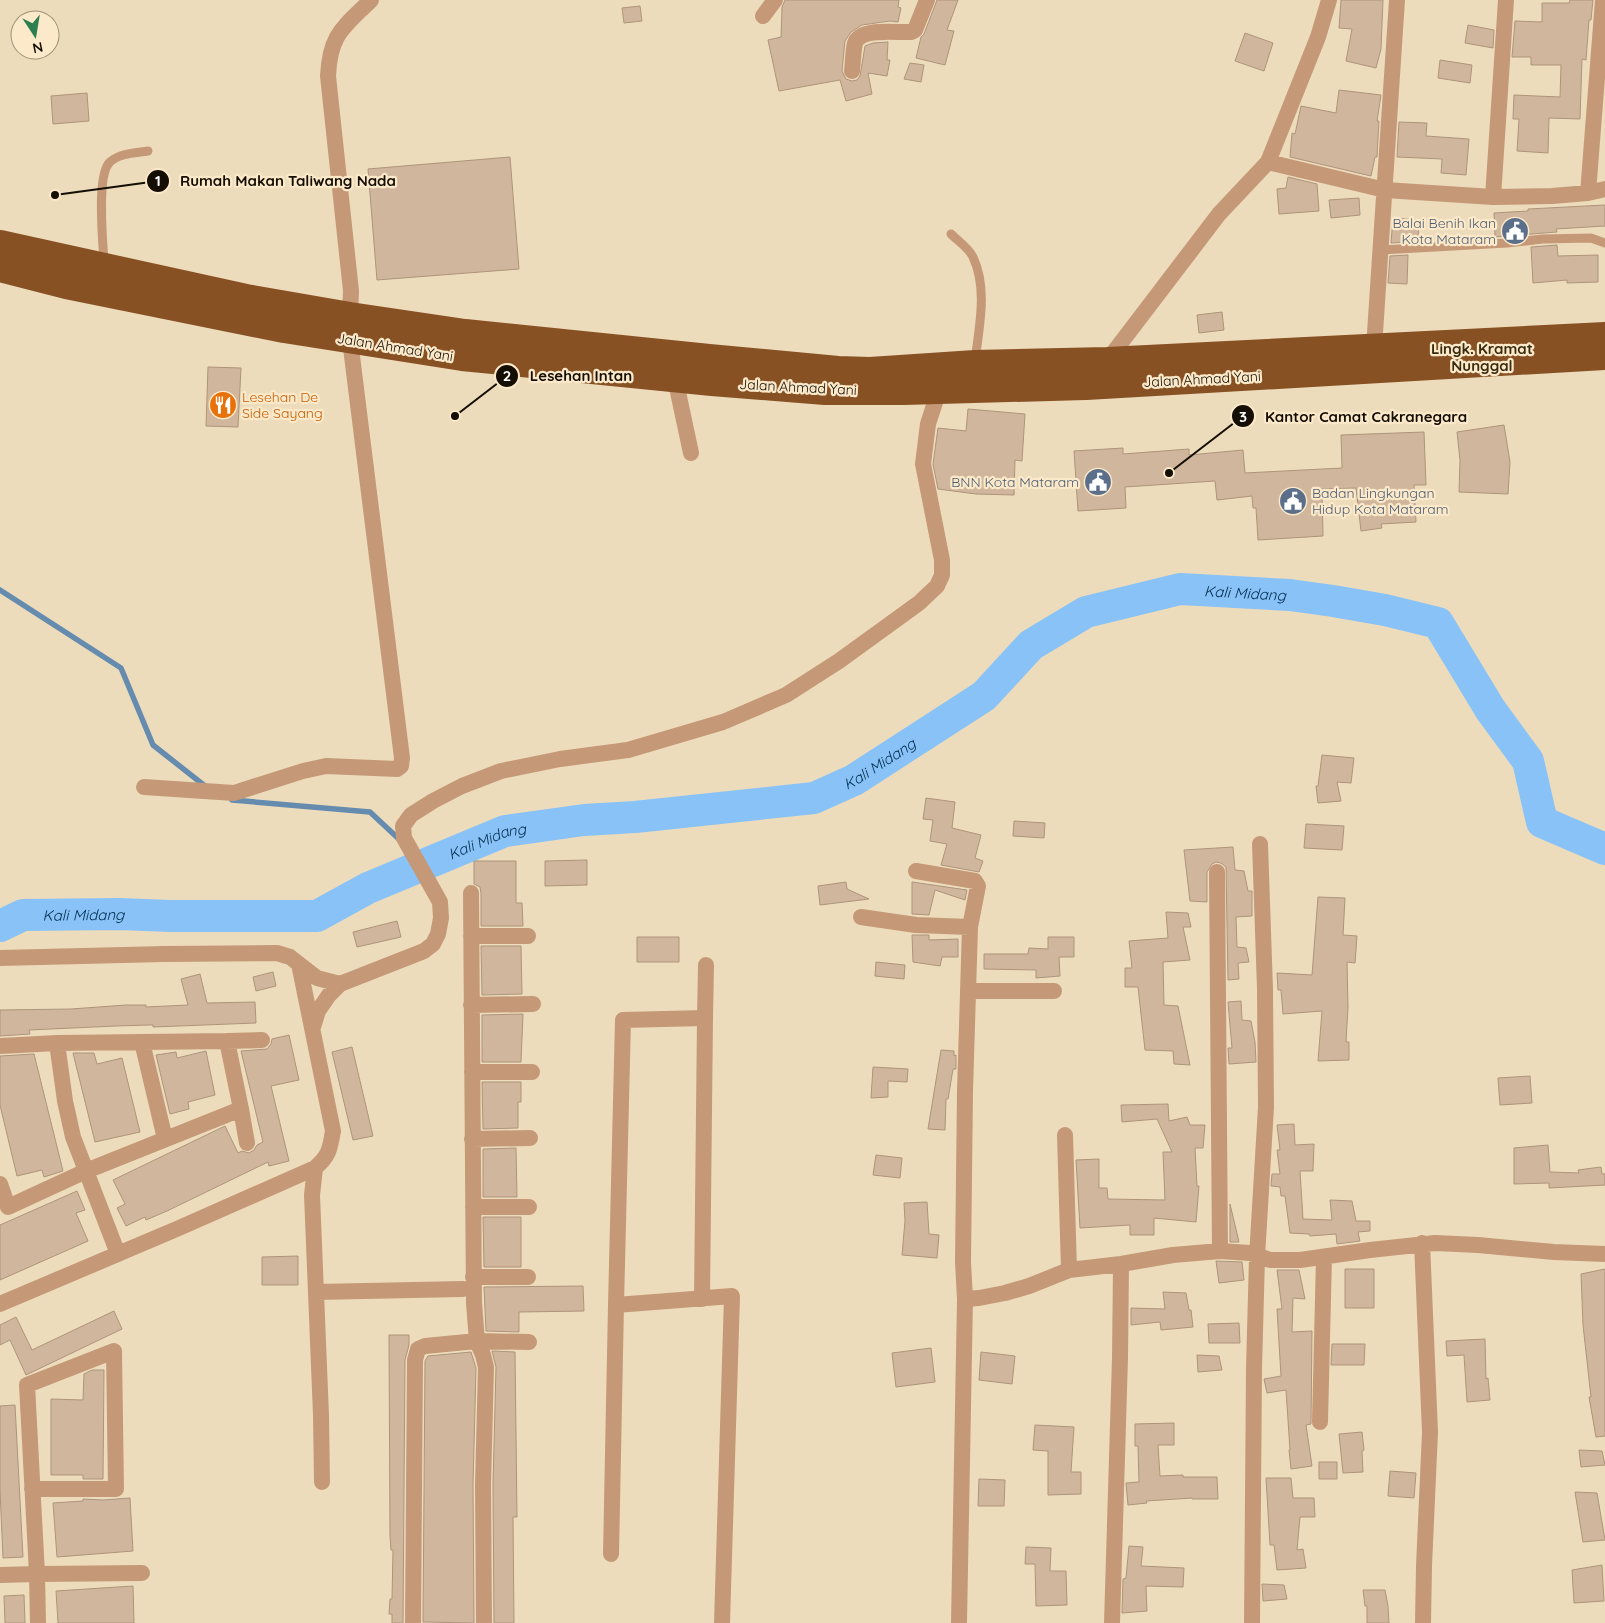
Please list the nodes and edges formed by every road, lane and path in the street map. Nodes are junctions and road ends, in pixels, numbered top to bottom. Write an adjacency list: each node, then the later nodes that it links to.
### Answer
1 (371, 0): 22 (street)
2 (775, 0): 8 (street)
3 (927, 0): 9 (street)
4 (1329, 0): 11 (street)
5 (1397, 0): 13 (street)
6 (1506, 0): 15 (street)
7 (1603, 0): 14 (street)
8 (762, 16)
9 (852, 71)
10 (148, 151): 21 (lane)
11 (1268, 162): 13 (street); 27 (street)
12 (1605, 189): 14 (street)
13 (1386, 190): 15 (street); 19 (street)
14 (1588, 193): 15 (street)
15 (1493, 197)
16 (951, 234): 28 (lane)
17 (1605, 243): 19 (lane)
18 (0, 244): 21 (highway)
19 (1381, 250): 25 (street)
20 (0, 268): 22 (highway, Jalan Ahmad Yani)
21 (104, 268): 22 (highway)
22 (350, 328): 24 (highway, Jalan Ahmad Yani); 33 (street)
23 (1605, 336): 25 (highway)
24 (463, 345): 28 (highway); 30 (highway, Jalan Ahmad Yani)
25 (1374, 348): 27 (highway)
26 (1605, 356): 29 (highway, Jalan Ahmad Yani)
27 (1107, 361): 29 (highway)
28 (975, 364): 29 (highway)
29 (1050, 374): 31 (highway, Jalan Ahmad Yani)
30 (676, 378): 31 (highway, Jalan Ahmad Yani); 32 (street)
31 (939, 390): 45 (street)
32 (691, 453)
33 (144, 787)
34 (1260, 844): 75 (street)
35 (916, 871): 39 (street)
36 (1217, 872): 72 (street)
37 (471, 893): 40 (street)
38 (861, 917): 39 (street)
39 (970, 927): 46 (street)
40 (471, 936): 41 (street); 49 (street)
41 (528, 936)
42 (0, 958): 43 (street)
43 (299, 964): 45 (street); 51 (street)
44 (706, 965): 50 (street)
45 (340, 984): 51 (street)
46 (968, 991): 47 (street); 83 (street)
47 (1054, 991)
48 (534, 1004): 49 (street)
49 (471, 1005): 57 (street)
50 (706, 1018): 82 (street); 85 (street)
51 (313, 1026): 65 (street)
52 (262, 1040): 53 (street)
53 (227, 1041): 55 (street); 59 (street)
54 (57, 1042): 55 (street); 56 (street); 66 (street)
55 (142, 1042): 62 (street)
56 (0, 1046)
57 (472, 1072): 58 (street); 63 (street)
58 (532, 1072)
59 (240, 1109): 62 (street); 64 (street)
60 (1065, 1135): 78 (street)
61 (530, 1138): 63 (street)
62 (166, 1139): 66 (street)
63 (472, 1139): 68 (street)
64 (247, 1143)
65 (315, 1168): 73 (street); 81 (street)
66 (86, 1171): 70 (street); 73 (street)
67 (0, 1184): 70 (street)
68 (473, 1207): 69 (street); 80 (street)
69 (529, 1207)
70 (4, 1209)
71 (1422, 1243): 74 (street); 76 (street); 102 (street)
72 (1220, 1251): 75 (street); 77 (street)
73 (118, 1254): 84 (street)
74 (1605, 1254)
75 (1257, 1257): 76 (street); 101 (street)
76 (1324, 1257): 88 (street)
77 (1121, 1264): 78 (street); 100 (street)
78 (1069, 1270): 83 (street)
79 (528, 1277): 80 (street)
80 (468, 1283): 81 (street); 86 (street)
81 (316, 1292): 89 (street)
82 (702, 1299): 85 (street); 98 (street)
83 (965, 1299): 99 (street)
84 (0, 1304)
85 (616, 1304): 91 (street)
86 (477, 1340): 87 (street); 96 (street); 97 (street)
87 (529, 1342)
88 (1320, 1422)
89 (322, 1482)
90 (32, 1489): 90 (street); 94 (street)
91 (611, 1554)
92 (142, 1573): 94 (street)
93 (0, 1574): 94 (street)
94 (37, 1574): 95 (street)
95 (38, 1623)
96 (413, 1623)
97 (484, 1623)
98 (722, 1623)
99 (958, 1623)
100 (1112, 1623)
101 (1252, 1623)
102 (1423, 1623)

